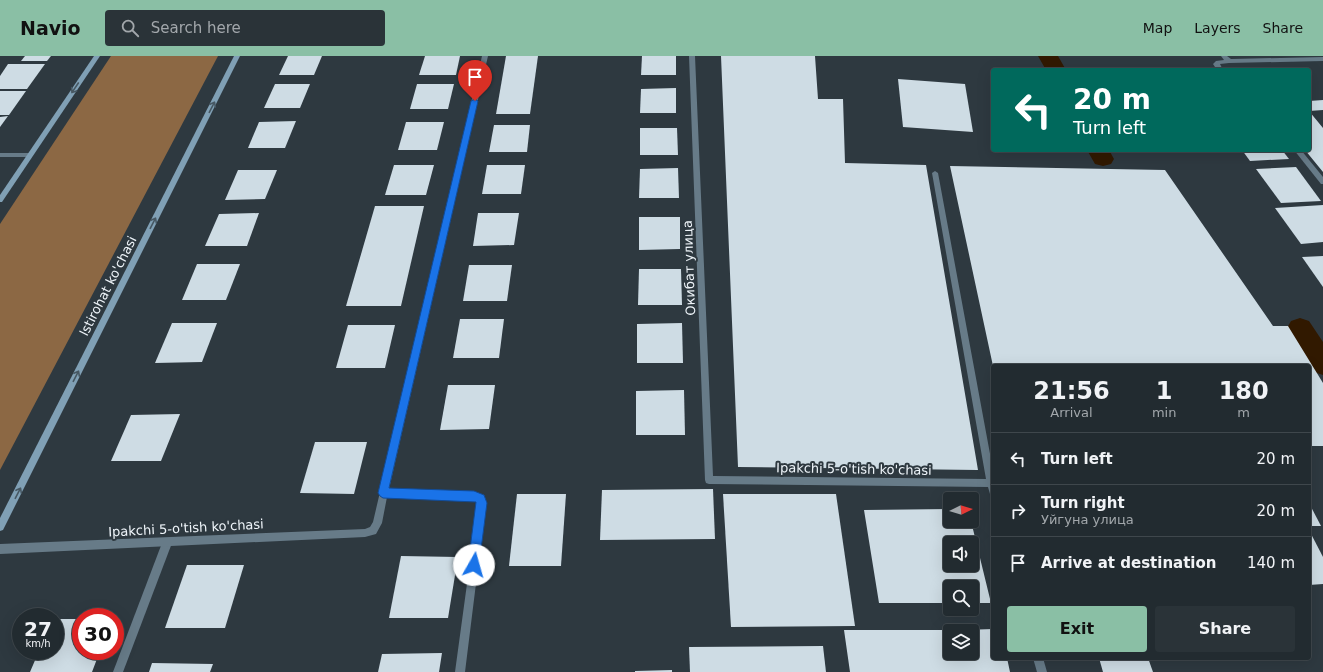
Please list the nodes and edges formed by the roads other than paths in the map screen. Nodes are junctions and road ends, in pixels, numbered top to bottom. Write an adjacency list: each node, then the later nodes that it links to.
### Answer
1 (97, 56): 11 (main road, one-way to 11)
2 (237, 56): 19 (main road, Istirohat ko'chasi, one-way to 2)
3 (485, 56): 18 (street)
4 (692, 56): 15 (street, Окибат улица)
5 (1224, 56): 7 (street)
6 (1323, 59): 7 (street)
7 (1229, 62): 8 (street)
8 (1219, 68)
9 (1299, 152): 13 (street)
10 (0, 155): 11 (street)
11 (30, 155): 14 (main road)
12 (935, 173): 16 (street)
13 (1323, 182)
14 (0, 200)
15 (709, 480): 17 (street, Ipakchi 5-o'tish ko'chasi)
16 (991, 481)
17 (991, 487)
18 (383, 493): 20 (street, Ipakchi 5-o'tish ko'chasi); 24 (street)
19 (0, 528)
20 (167, 543): 21 (street, Ipakchi 5-o'tish ko'chasi); 23 (street)
21 (0, 549)
22 (1039, 660): 25 (street)
23 (118, 672)
24 (460, 672)
25 (1042, 672)

